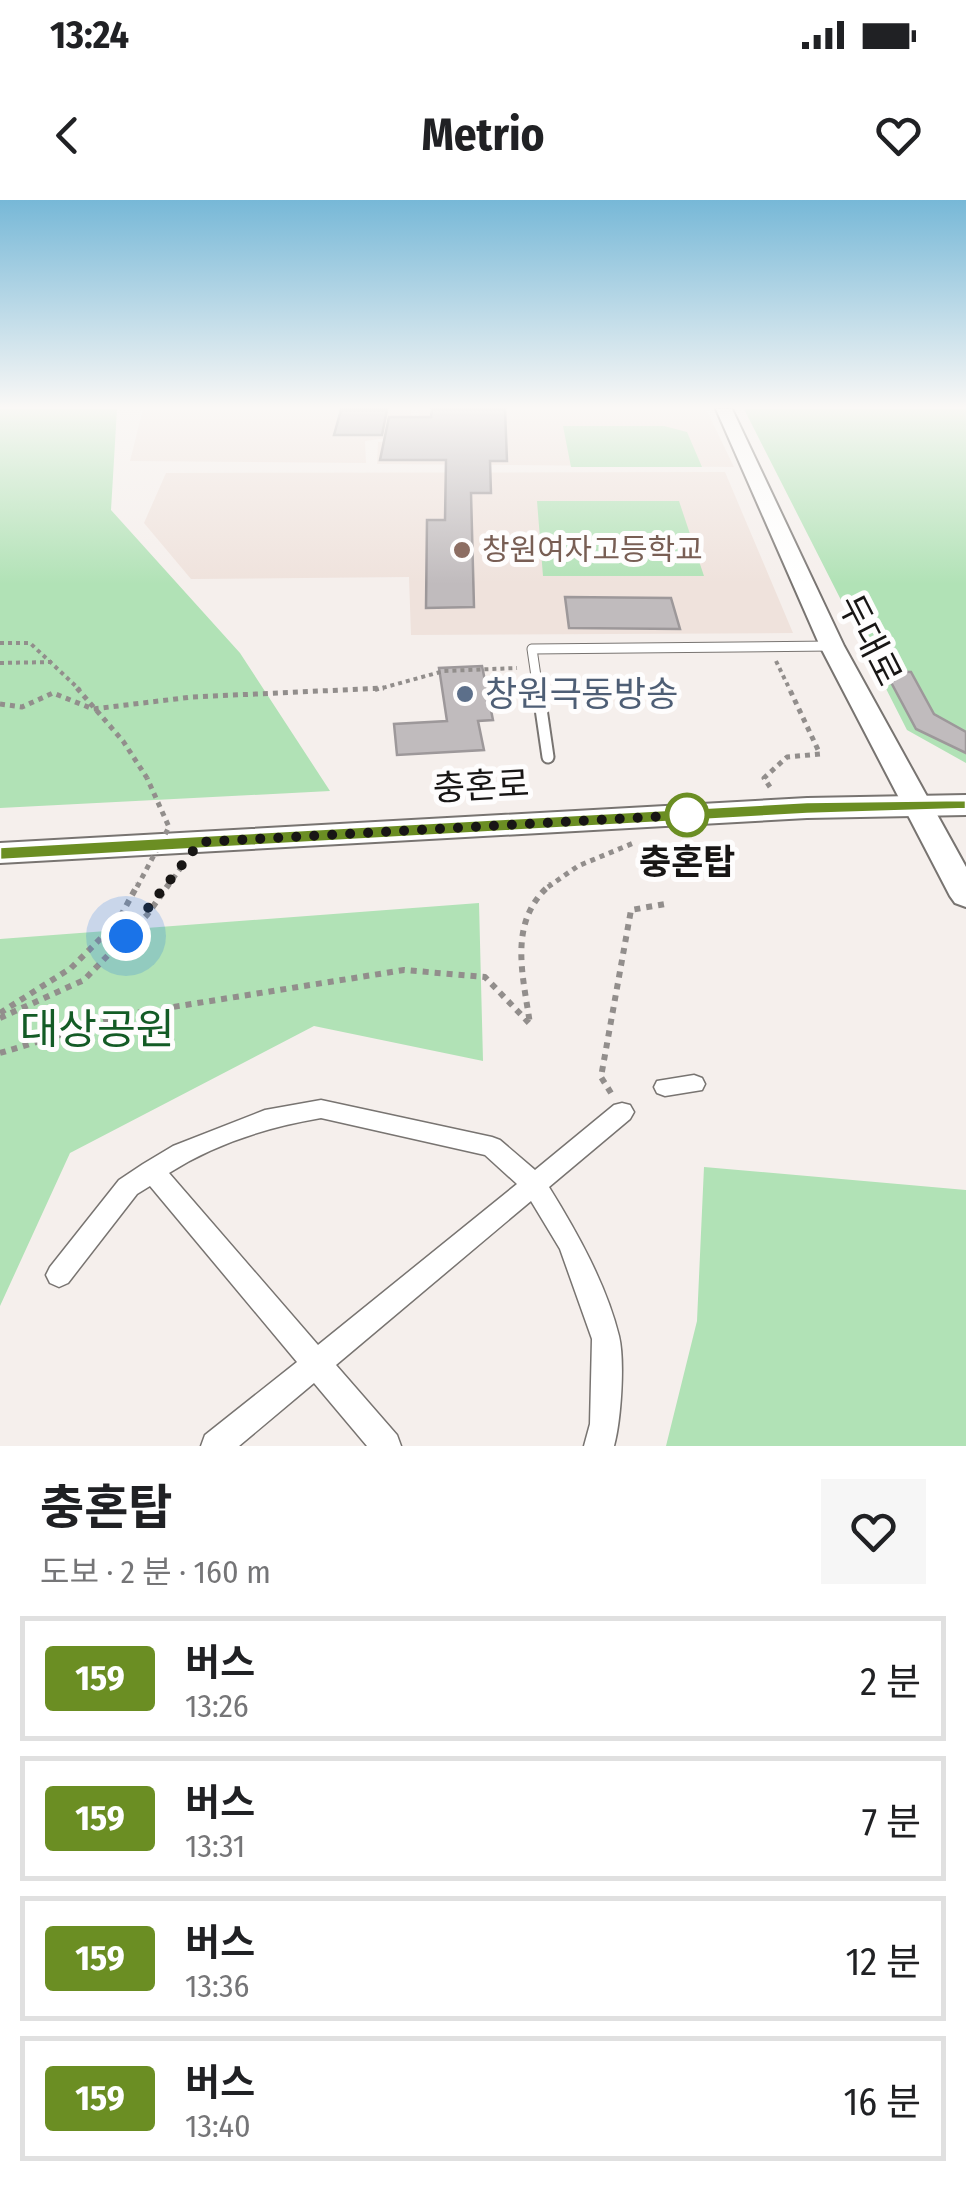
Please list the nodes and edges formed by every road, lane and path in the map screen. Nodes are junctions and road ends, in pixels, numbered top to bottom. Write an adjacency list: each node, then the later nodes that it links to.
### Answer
1 (750, 467): 4 (street, 두대로)
2 (0, 643): 5 (path)
3 (770, 646): 4 (lane); 7 (lane); 13 (path)
4 (832, 646): 11 (street, 두대로)
5 (52, 662): 6 (path); 9 (path)
6 (0, 663)
7 (535, 668): 9 (path); 10 (lane)
8 (0, 704): 9 (path)
9 (93, 709): 19 (path, bridge)
10 (548, 757)
11 (919, 805): 12 (main road, 충혼로); 13 (main road, 충혼로); 17 (street, 두대로)
12 (966, 805)
13 (786, 810): 15 (main road, 충혼로)
14 (645, 838): 20 (path)
15 (200, 842): 16 (main road, 충혼로); 19 (path)
16 (0, 853)
17 (966, 896)
18 (665, 904): 23 (path)
19 (0, 1015)
20 (0, 1053)
21 (694, 1084): 22 (street)
22 (665, 1087)
23 (622, 1112): 25 (street)
24 (152, 1171): 25 (street); 26 (street); 27 (street)
25 (534, 1184): 27 (street); 30 (street)
26 (60, 1276)
27 (316, 1364): 28 (street); 29 (street)
28 (216, 1446)
29 (386, 1446)
30 (599, 1446)

